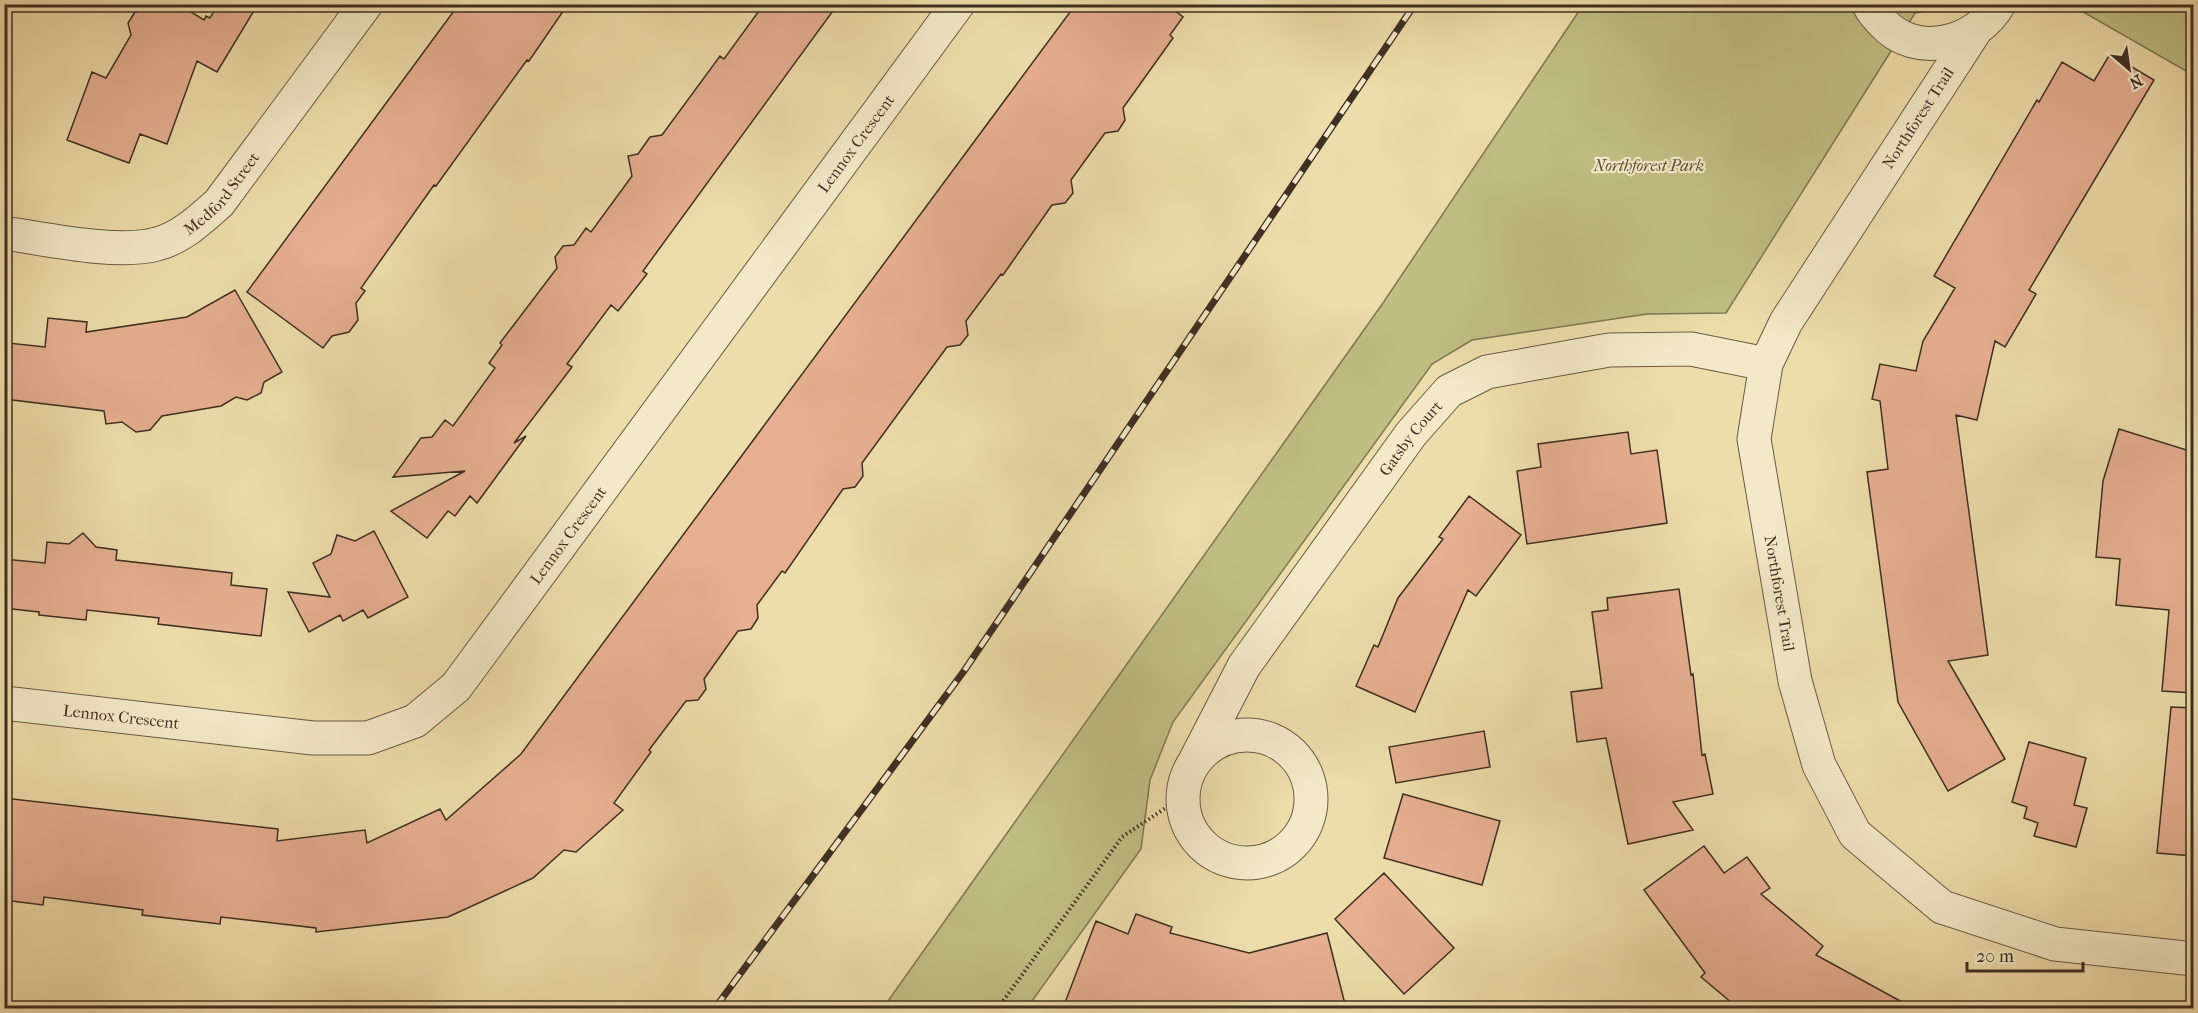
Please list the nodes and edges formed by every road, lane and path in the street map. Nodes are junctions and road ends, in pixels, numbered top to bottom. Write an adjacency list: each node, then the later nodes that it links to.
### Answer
1 (366, 4): 6 (street, Medford Street)
2 (958, 4): 8 (street, Lennox Crescent)
3 (1869, 4): 5 (street, Northforest Trail)
4 (1999, 4): 5 (street, Northforest Trail)
5 (1975, 31): 7 (street, Northforest Trail)
6 (4, 233)
7 (1766, 364): 9 (street, Gatsby Court); 11 (street, Northforest Trail)
8 (4, 703)
9 (1196, 759): 10 (street, Gatsby Court); 10 (street, Gatsby Court)
10 (1182, 797): 12 (path)
11 (2193, 959)
12 (998, 1008)

